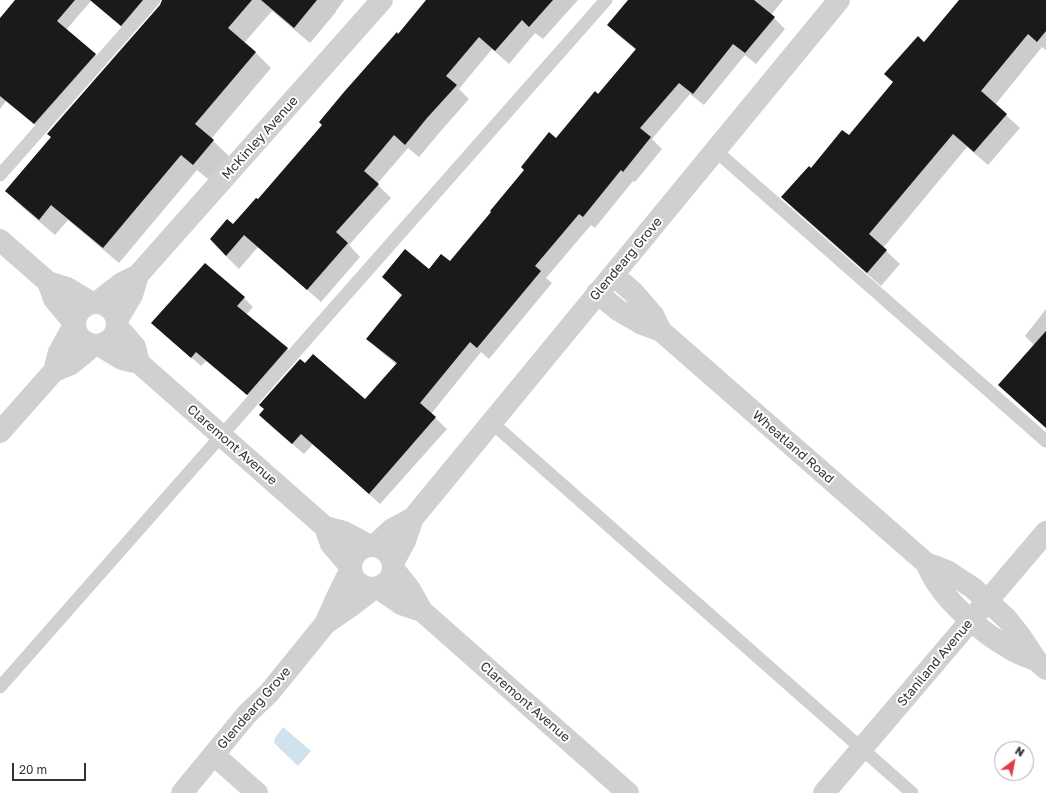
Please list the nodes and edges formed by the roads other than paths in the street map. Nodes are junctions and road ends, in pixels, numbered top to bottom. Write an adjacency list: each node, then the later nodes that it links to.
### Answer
1 (154, 0): 6 (lane)
2 (382, 0): 8 (street, McKinley Avenue)
3 (606, 0): 21 (lane)
4 (840, 0): 5 (street, Glendearg Grove)
5 (716, 151): 9 (street, Glendearg Grove); 22 (lane)
6 (0, 175)
7 (0, 240): 10 (street)
8 (138, 275): 12 (street, McKinley Avenue); 13 (street, McKinley Avenue)
9 (613, 275): 11 (street, Glendearg Grove); 15 (street, Wheatland Road)
10 (48, 282): 12 (street); 14 (street)
11 (597, 293): 15 (street, Wheatland Road); 19 (street, Glendearg Grove)
12 (94, 303): 13 (street); 14 (street)
13 (117, 323): 16 (street); 17 (street, Claremont Avenue)
14 (74, 324): 16 (street); 18 (street)
15 (661, 331): 27 (street, Wheatland Road)
16 (96, 345): 17 (street, Claremont Avenue); 18 (street)
17 (139, 363): 21 (street, Claremont Avenue)
18 (54, 371): 20 (street)
19 (491, 422): 23 (street, Glendearg Grove); 37 (lane)
20 (0, 432)
21 (222, 435): 24 (street, Claremont Avenue); 36 (lane)
22 (1046, 441)
23 (413, 518): 26 (street, Glendearg Grove); 28 (street, Glendearg Grove)
24 (325, 527): 26 (street, Claremont Avenue); 29 (street, Claremont Avenue)
25 (1046, 532): 31 (street, Staniland Avenue)
26 (372, 546): 28 (street); 29 (street)
27 (926, 563): 31 (street, Wheatland Road); 33 (street, Wheatland Road)
28 (393, 565): 30 (street); 32 (street, Claremont Avenue)
29 (350, 568): 30 (street); 34 (street, Glendearg Grove)
30 (375, 588): 32 (street, Claremont Avenue); 34 (street, Glendearg Grove)
31 (987, 601): 33 (street, Staniland Avenue); 35 (street, Wheatland Road)
32 (422, 611): 41 (street, Claremont Avenue)
33 (971, 620): 35 (street, Wheatland Road); 37 (street, Staniland Avenue)
34 (325, 624): 38 (street, Glendearg Grove)
35 (1042, 665)
36 (0, 687)
37 (861, 749): 42 (street, Staniland Avenue); 43 (lane)
38 (214, 755): 39 (street, Glendearg Grove); 40 (street)
39 (182, 793)
40 (257, 793)
41 (628, 793)
42 (824, 793)
43 (912, 793)

